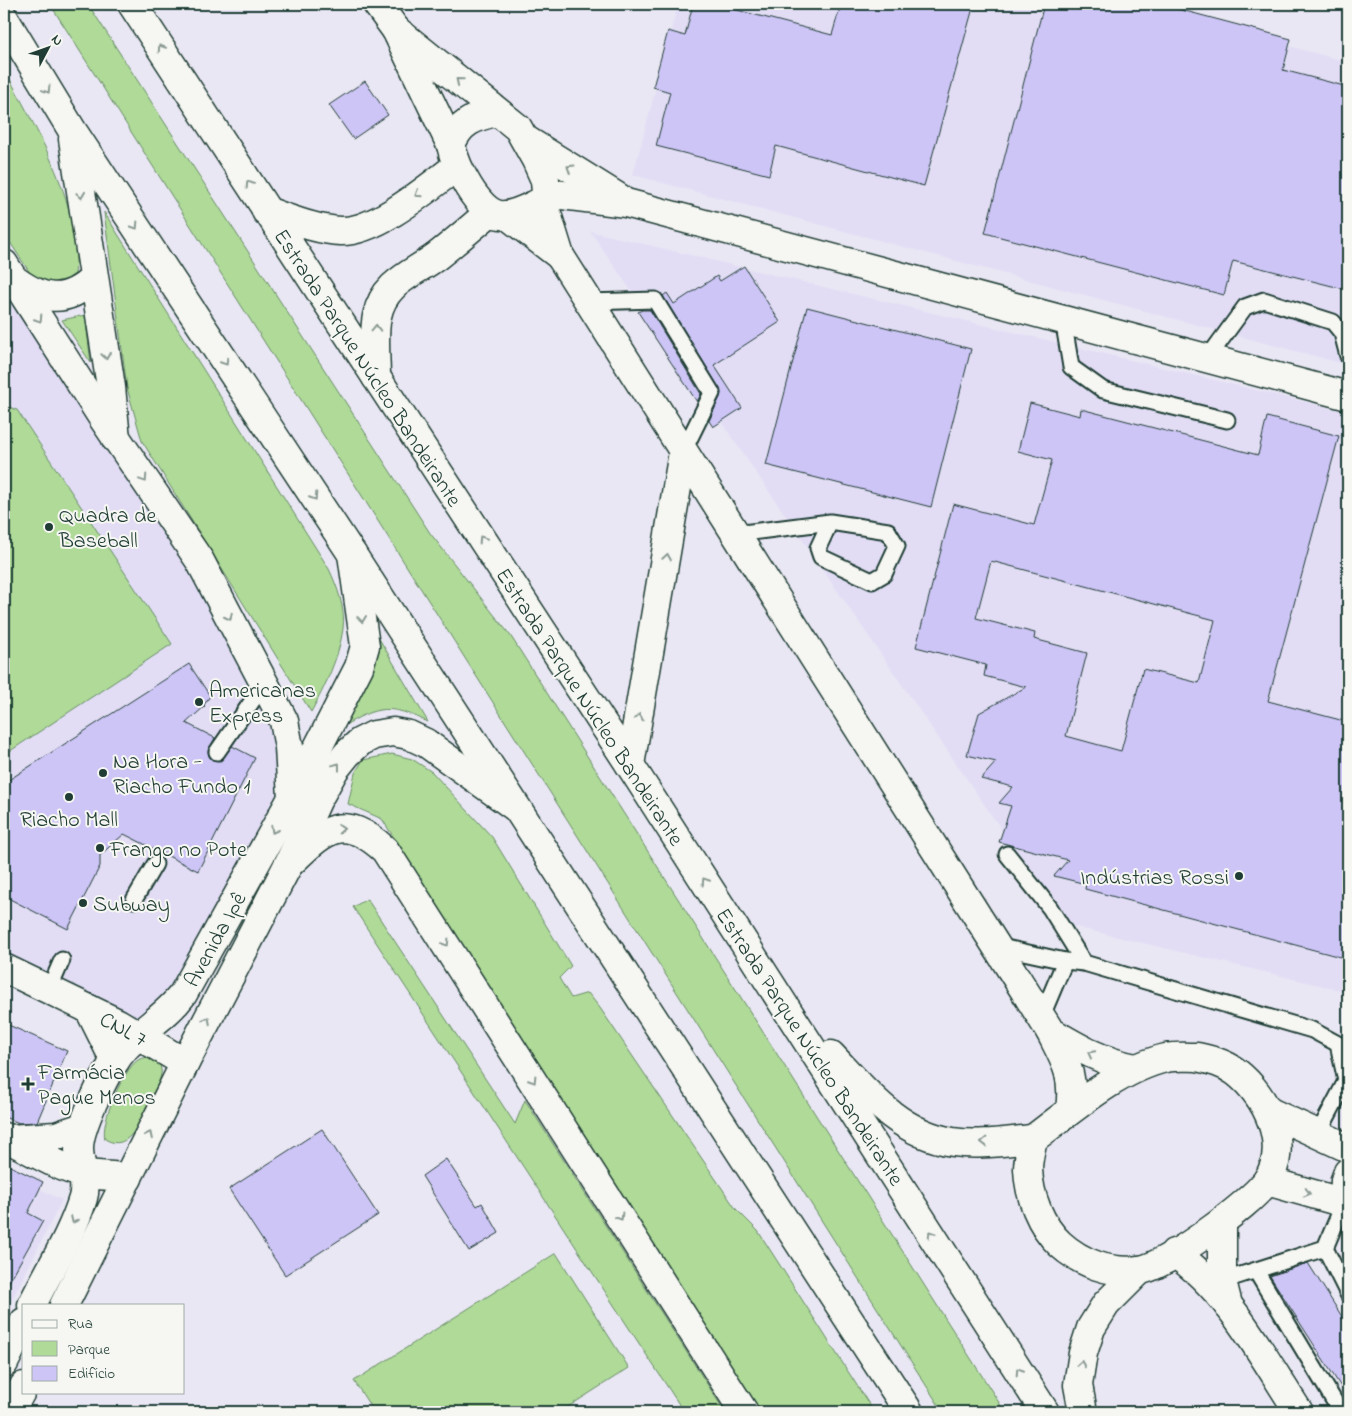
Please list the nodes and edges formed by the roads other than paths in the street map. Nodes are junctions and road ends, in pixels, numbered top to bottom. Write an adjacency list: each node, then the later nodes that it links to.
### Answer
1 (132, 4): 11 (main road, Estrada Parque Núcleo Bandeirante, one-way to 1)
2 (377, 4): 4 (main road)
3 (4, 18): 6 (main road, one-way to 6)
4 (396, 30): 5 (main road, one-way to 4); 8 (main road)
5 (496, 112): 7 (main road); 8 (main road)
6 (72, 130): 15 (main road, one-way to 15); 27 (main road, one-way to 27)
7 (524, 140): 9 (main road); 10 (main road, one-way to 7)
8 (454, 155): 11 (main road, one-way to 11); 12 (main road)
9 (545, 197): 10 (main road); 12 (main road); 13 (main road)
10 (626, 203): 17 (main road)
11 (266, 212): 20 (main road, Estrada Parque Núcleo Bandeirante)
12 (499, 214): 13 (main road); 20 (main road, one-way to 12)
13 (560, 256): 16 (main road)
14 (8, 271): 15 (main road); 23 (main road, one-way to 23)
15 (94, 278): 23 (main road, one-way to 23)
16 (589, 302): 24 (main road); 24 (lane)
17 (1063, 320): 19 (main road); 22 (lane)
18 (1348, 356): 19 (lane)
19 (1207, 358): 21 (main road)
20 (376, 377): 30 (main road, Estrada Parque Núcleo Bandeirante, one-way to 20)
21 (1348, 396)
22 (1227, 420)
23 (116, 439): 28 (main road, one-way to 28)
24 (683, 452): 26 (main road); 30 (main road, one-way to 24)
25 (830, 522): 25 (lane); 26 (lane)
26 (735, 534): 37 (main road)
27 (352, 554): 31 (main road, Avenida Ipê, one-way to 31); 32 (main road)
28 (264, 684): 29 (lane); 31 (main road)
29 (217, 752)
30 (630, 765): 44 (main road, Estrada Parque Núcleo Bandeirante, one-way to 30)
31 (292, 798): 46 (main road, Avenida Ipê, one-way to 46)
32 (515, 807): 35 (main road, Avenida Ipê, one-way to 32); 77 (main road)
33 (1007, 854): 40 (lane)
34 (155, 864): 36 (lane)
35 (288, 866): 48 (main road, Avenida Ipê, one-way to 35); 76 (main road, one-way to 76)
36 (134, 900)
37 (996, 946): 39 (lane); 45 (main road)
38 (62, 960): 42 (lane)
39 (1065, 961): 40 (lane); 45 (lane)
40 (1084, 962): 53 (lane)
41 (4, 968): 42 (main road, CNL 7)
42 (49, 990): 43 (main road, CNL 7)
43 (89, 1009): 46 (main road, CNL 7); 47 (main road, CNL 7)
44 (788, 1010): 55 (main road, one-way to 44); 78 (main road, Estrada Parque Núcleo Bandeirante, one-way to 44)
45 (1046, 1024): 49 (main road, one-way to 45); 50 (main road)
46 (140, 1035): 47 (main road, Avenida Ipê); 48 (main road, CNL 7)
47 (115, 1061): 52 (main road, Avenida Ipê)
48 (185, 1063): 59 (main road, Avenida Ipê, one-way to 48)
49 (1136, 1068): 50 (main road); 51 (main road)
50 (1070, 1109): 55 (main road)
51 (1270, 1112): 53 (main road); 60 (main road)
52 (83, 1126): 54 (main road); 58 (main road, Avenida Ipê)
53 (1318, 1134): 56 (main road)
54 (6, 1138): 58 (main road)
55 (1033, 1139): 65 (main road)
56 (1348, 1148)
57 (1348, 1172): 61 (main road)
58 (83, 1173): 59 (main road); 69 (main road, Avenida Ipê, one-way to 69)
59 (128, 1178): 70 (main road, Avenida Ipê)
60 (1267, 1181): 61 (main road, one-way to 61); 62 (main road)
61 (1346, 1203): 63 (lane)
62 (1222, 1223): 64 (main road); 67 (main road)
63 (1325, 1248): 66 (lane); 68 (lane)
64 (1174, 1253): 65 (main road); 67 (main road)
65 (1140, 1270): 79 (main road, one-way to 65)
66 (1256, 1271): 67 (lane); 74 (lane)
67 (1225, 1293): 80 (main road)
68 (1348, 1294)
69 (32, 1304)
70 (65, 1304)
71 (22, 1326): 72 (main road)
72 (4, 1363)
73 (22, 1390): 75 (main road)
74 (1341, 1408)
75 (10, 1412)
76 (744, 1412)
77 (909, 1412)
78 (1045, 1412)
79 (1083, 1412)
80 (1299, 1412)

